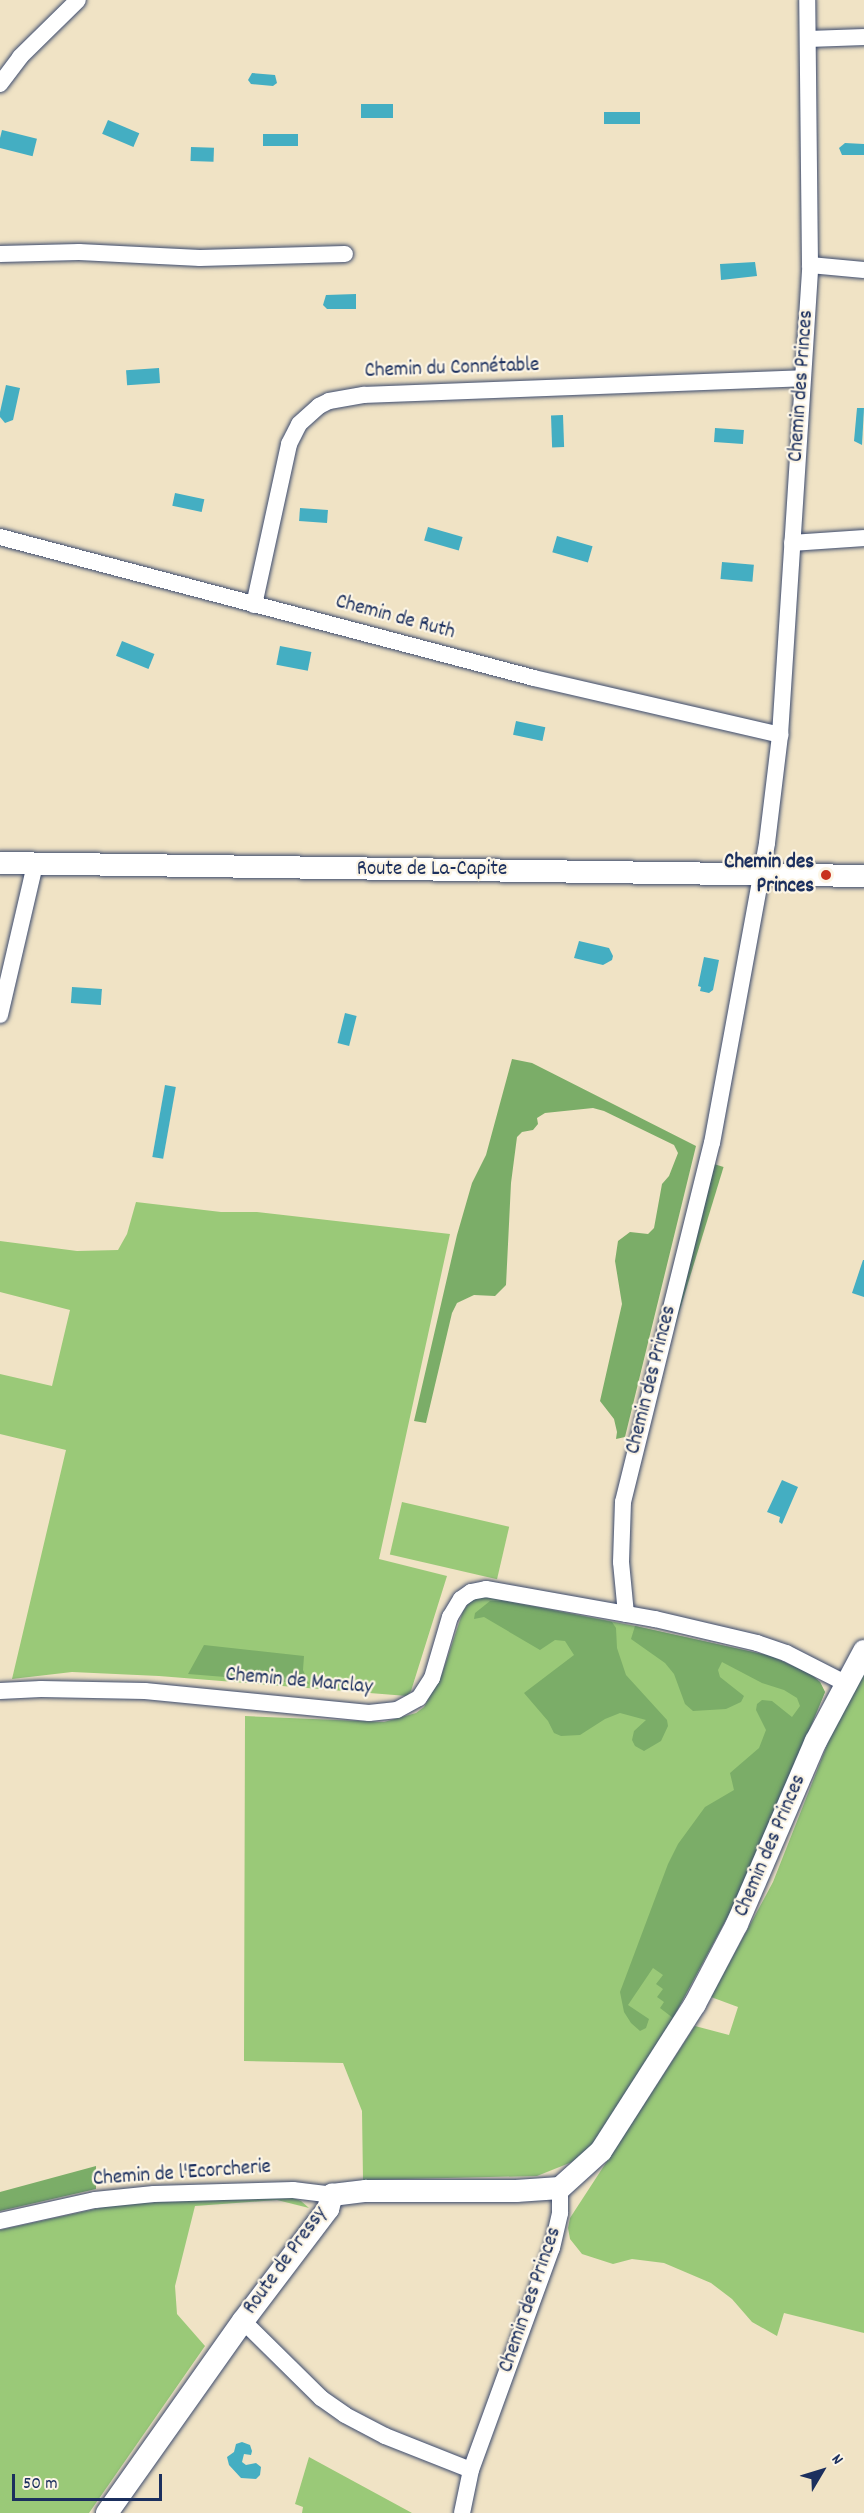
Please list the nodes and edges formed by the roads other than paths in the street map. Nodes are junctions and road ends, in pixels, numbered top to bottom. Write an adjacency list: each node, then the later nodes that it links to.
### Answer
1 (78, 0): 5 (street)
2 (807, 0): 4 (street, Chemin des Princes)
3 (864, 37): 4 (street)
4 (809, 39): 8 (street, Chemin des Princes)
5 (0, 84)
6 (0, 254): 7 (street)
7 (345, 254)
8 (810, 264): 9 (street); 10 (street, Chemin des Princes)
9 (864, 270)
10 (801, 378): 13 (street, Chemin des Princes); 14 (street, Chemin du Connétable)
11 (0, 537): 14 (street, Chemin de Ruth)
12 (864, 538): 13 (street)
13 (792, 543): 15 (street, Chemin des Princes)
14 (254, 605): 15 (street, Chemin de Ruth)
15 (780, 735): 18 (street, Chemin des Princes)
16 (0, 863): 17 (street, Route de La-Capite)
17 (35, 864): 18 (street, Route de La-Capite); 20 (street)
18 (761, 874): 19 (street, Route de La-Capite); 21 (street, Chemin des Princes)
19 (864, 876)
20 (0, 1015)
21 (626, 1614): 23 (street); 24 (street, Chemin de Marclay)
22 (864, 1651): 23 (street, Chemin des Princes)
23 (845, 1683): 25 (street, Chemin des Princes)
24 (0, 1691)
25 (560, 2188): 26 (street, Route de Pressy); 29 (street, Chemin des Princes)
26 (332, 2195): 27 (street, Chemin de l'Ecorcherie); 28 (street, Route de Pressy)
27 (0, 2220)
28 (243, 2321): 29 (street); 30 (street, Route de Pressy)
29 (471, 2470): 31 (street, Chemin des Princes)
30 (106, 2513)
31 (462, 2513)

